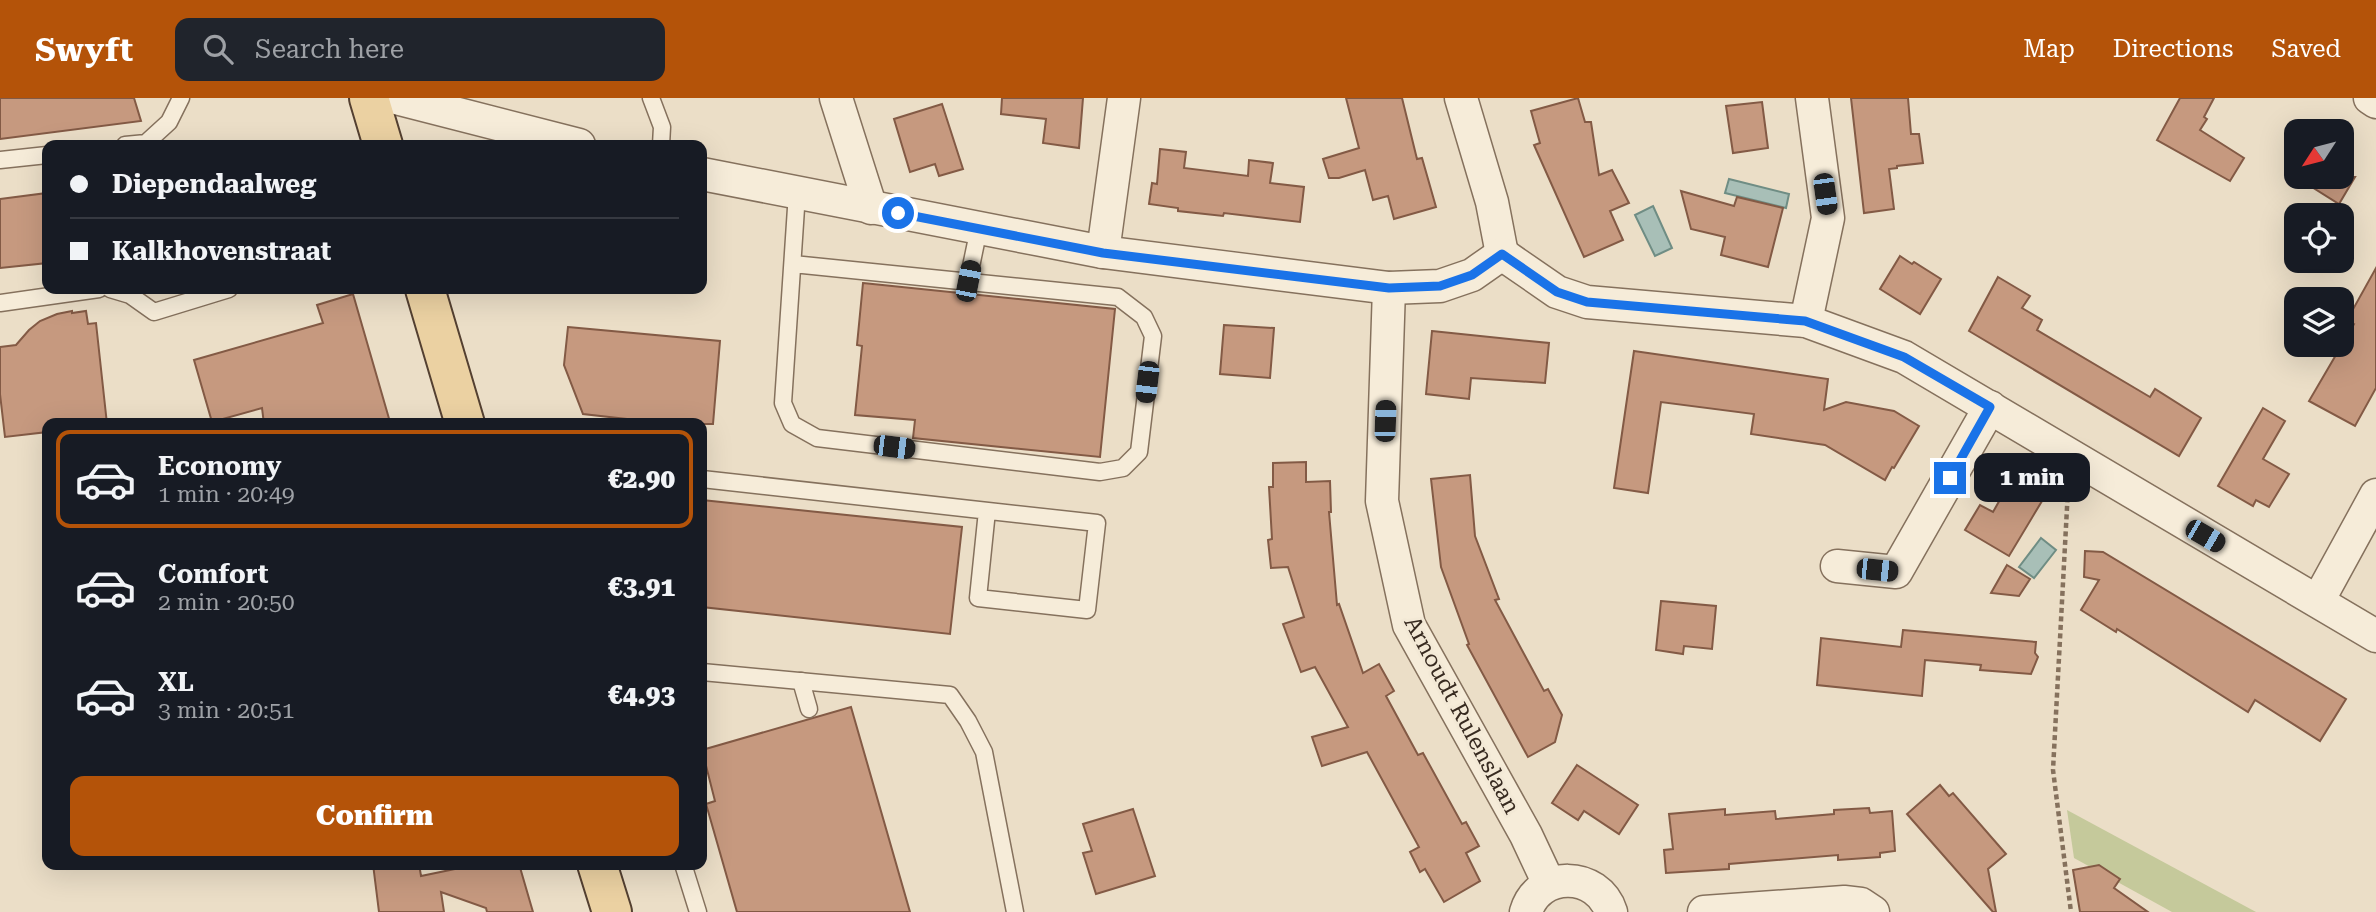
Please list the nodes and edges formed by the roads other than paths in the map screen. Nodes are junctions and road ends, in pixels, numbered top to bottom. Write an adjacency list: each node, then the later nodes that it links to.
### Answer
1 (181, 98): 11 (lane)
2 (369, 98): 12 (main road)
3 (397, 98): 13 (street)
4 (651, 98): 14 (lane)
5 (836, 98): 19 (street)
6 (1124, 98): 21 (street)
7 (1461, 98): 22 (street)
8 (1812, 98): 31 (street)
9 (2370, 98): 10 (street)
10 (2376, 102)
11 (149, 140)
12 (382, 140)
13 (560, 140)
14 (661, 140)
15 (42, 156): 16 (lane)
16 (0, 160)
17 (707, 175): 18 (street)
18 (797, 192): 19 (street); 23 (lane)
19 (870, 208): 20 (street)
20 (979, 228): 21 (street); 24 (lane)
21 (1103, 253): 25 (street)
22 (1502, 254): 25 (street); 31 (street)
23 (793, 264): 24 (lane); 24 (lane)
24 (968, 281)
25 (1389, 288): 45 (street, Arnoudt Rulenslaan)
26 (64, 294): 30 (lane)
27 (124, 294): 28 (lane)
28 (213, 294)
29 (426, 294): 33 (main road)
30 (0, 303)
31 (1805, 321): 32 (street)
32 (1990, 407): 37 (street); 38 (street)
33 (463, 418)
34 (707, 480): 36 (lane)
35 (2376, 495): 38 (street)
36 (987, 511): 36 (lane)
37 (1837, 566)
38 (2318, 601): 39 (street)
39 (2376, 636)
40 (707, 672): 41 (lane)
41 (801, 681): 42 (lane); 48 (lane)
42 (809, 709)
43 (599, 870): 46 (main road)
44 (685, 870): 47 (lane)
45 (1549, 884): 49 (street); 50 (street)
46 (612, 912)
47 (698, 912)
48 (1015, 912)
49 (1526, 912)
50 (1611, 912)
51 (1704, 912): 52 (street)
52 (1873, 912)

